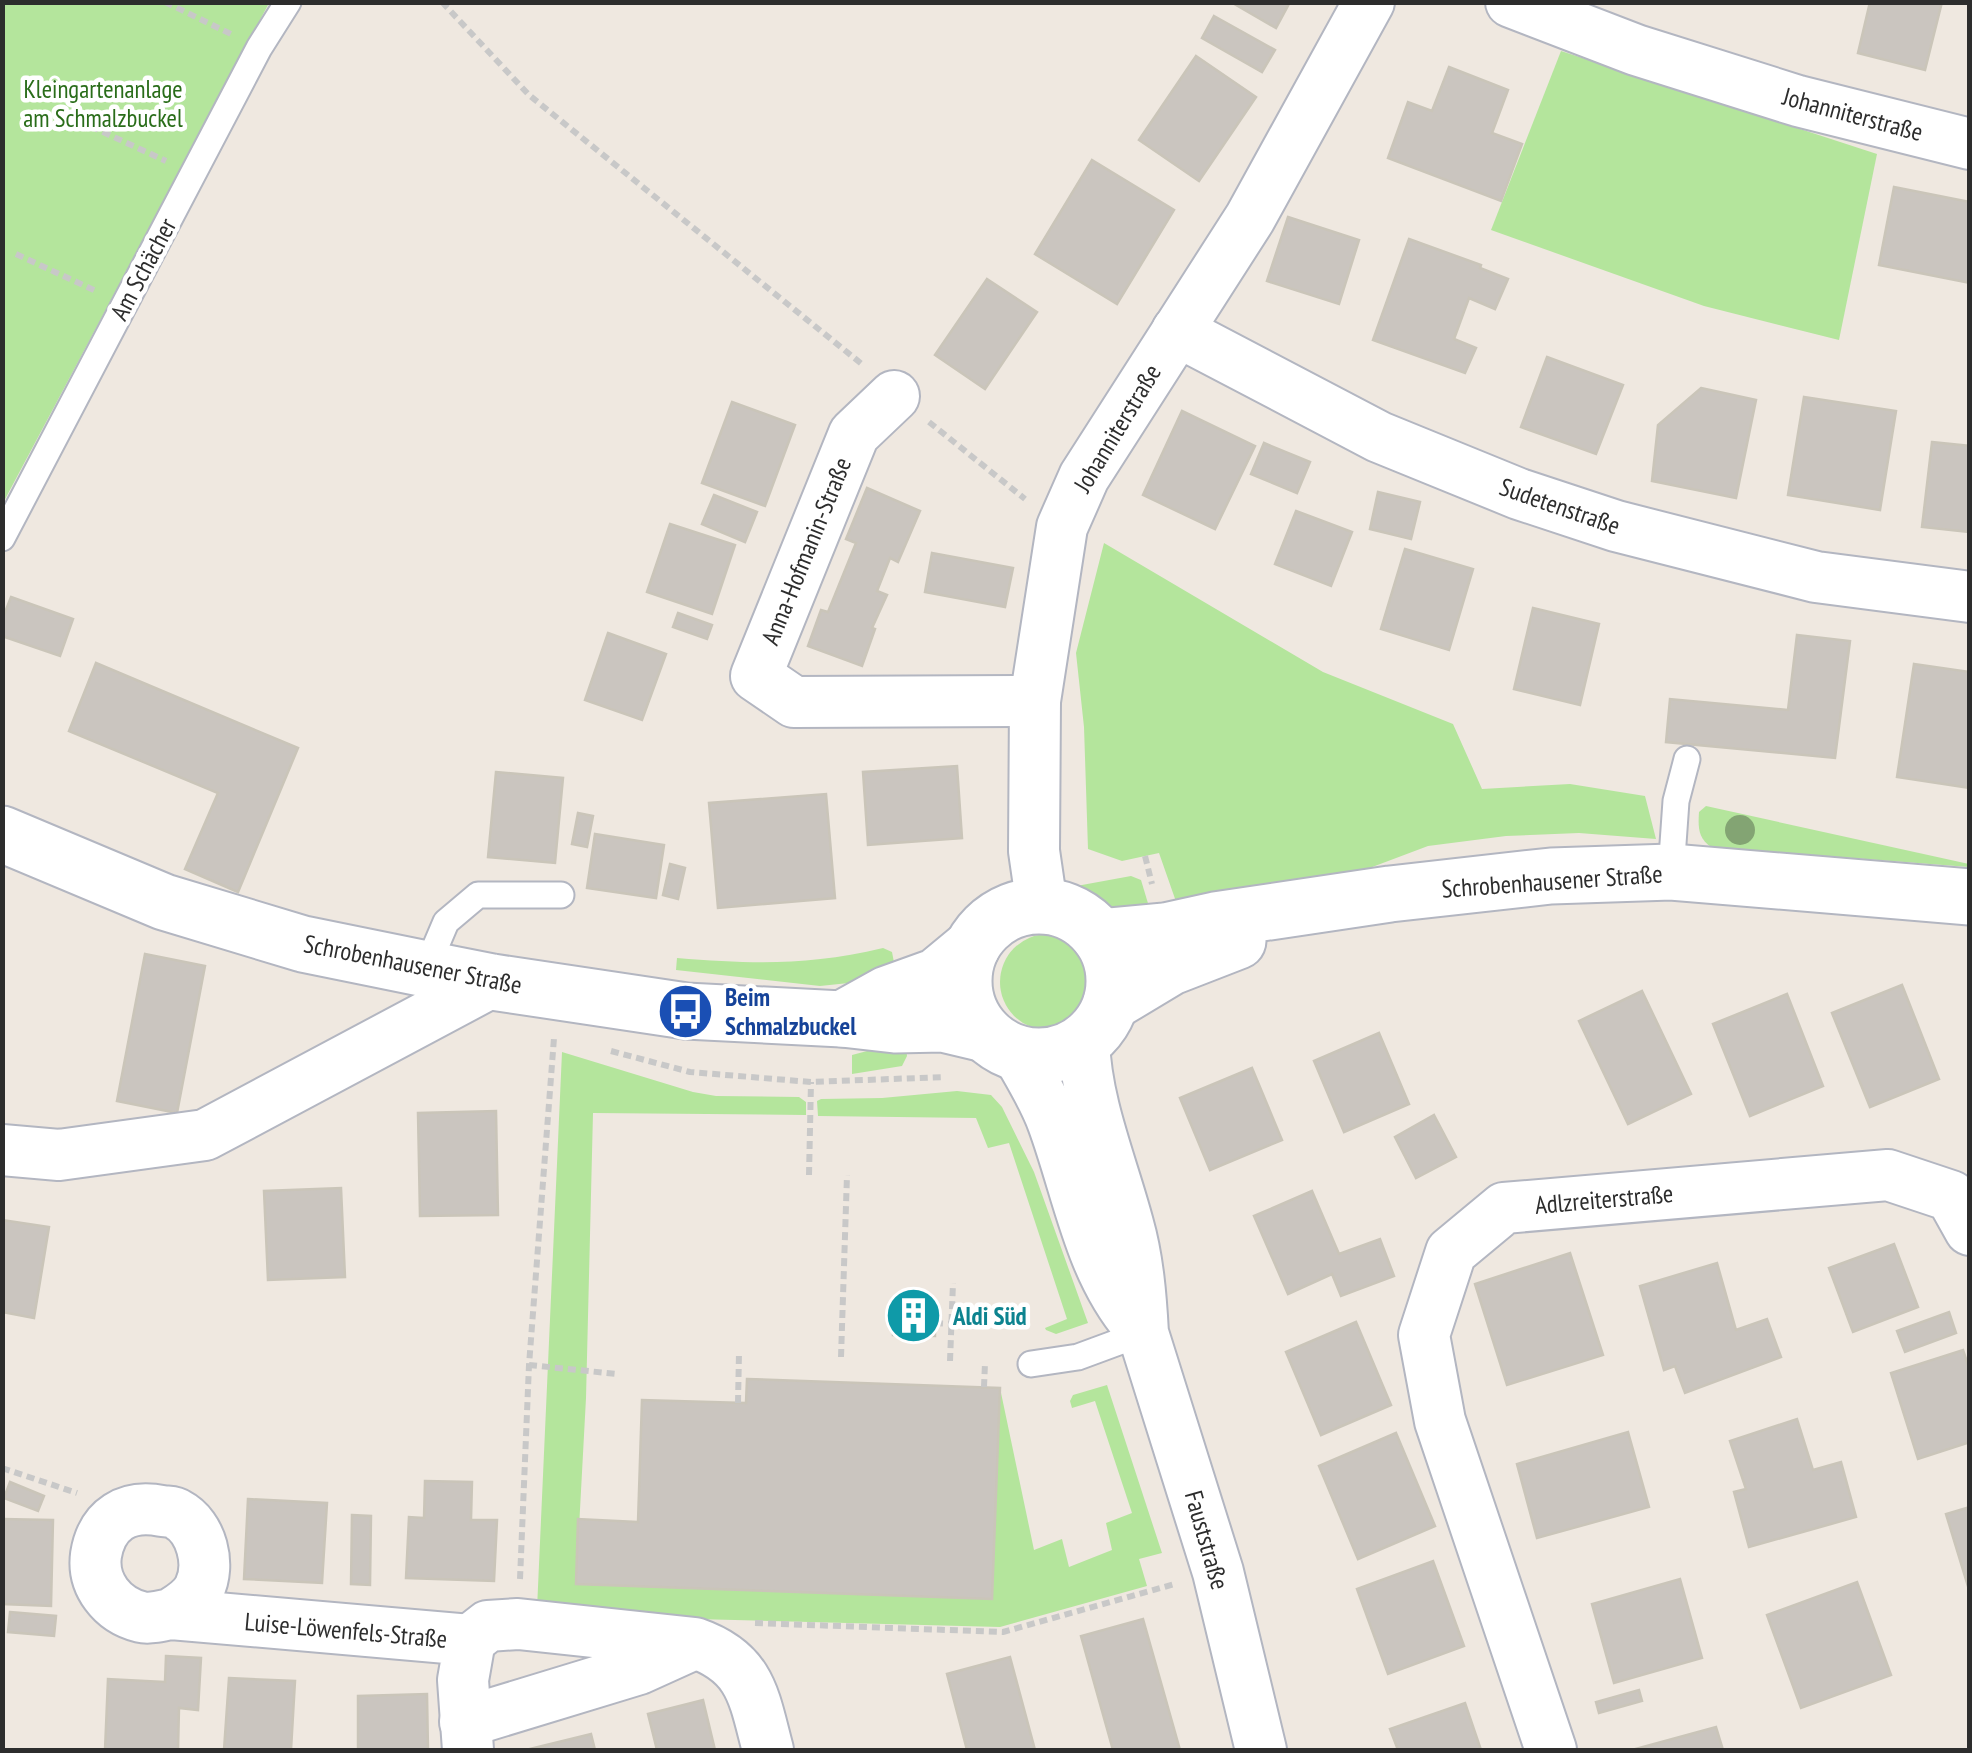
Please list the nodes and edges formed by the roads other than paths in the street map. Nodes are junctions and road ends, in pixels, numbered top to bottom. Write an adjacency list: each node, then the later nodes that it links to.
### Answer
1 (288, 2): 7 (lane, Am Schächer)
2 (1369, 2): 5 (street, Johanniterstraße)
3 (1511, 2): 4 (street, Johanniterstraße)
4 (1970, 144)
5 (1177, 331): 8 (street, Sudetenstraße); 9 (street, Johanniterstraße)
6 (894, 396): 9 (street, Anna-Hofmanin-Straße)
7 (2, 538)
8 (1970, 597)
9 (1034, 701): 15 (street, Johanniterstraße)
10 (1687, 759): 12 (lane)
11 (2, 834): 19 (street, Schrobenhausener Straße)
12 (1671, 872): 14 (street, Schrobenhausener Straße); 16 (street, Schrobenhausener Straße)
13 (561, 894): 19 (lane)
14 (1970, 897)
15 (1042, 906): 17 (street); 18 (street)
16 (1314, 907): 17 (street, Schrobenhausener Straße); 22 (street, Schrobenhausener Straße)
17 (1100, 937): 22 (street)
18 (972, 946): 21 (street); 23 (street)
19 (426, 969): 20 (street, Schrobenhausener Straße)
20 (492, 982): 21 (street, Schrobenhausener Straße); 24 (street)
21 (842, 1018): 23 (street, Schrobenhausener Straße)
22 (1098, 1022): 23 (street); 26 (street, Fauststraße)
23 (1001, 1043): 26 (street, Fauststraße)
24 (2, 1150)
25 (1970, 1230): 34 (street, Adlzreiterstraße)
26 (1144, 1333): 27 (lane); 33 (street, Fauststraße)
27 (1031, 1364)
28 (171, 1614): 28 (street, Luise-Löwenfels-Straße); 29 (street, Luise-Löwenfels-Straße)
29 (470, 1640): 30 (street); 31 (street, Luise-Löwenfels-Straße)
30 (708, 1648): 31 (street); 32 (street)
31 (466, 1736)
32 (768, 1750)
33 (1261, 1750)
34 (1551, 1750)

